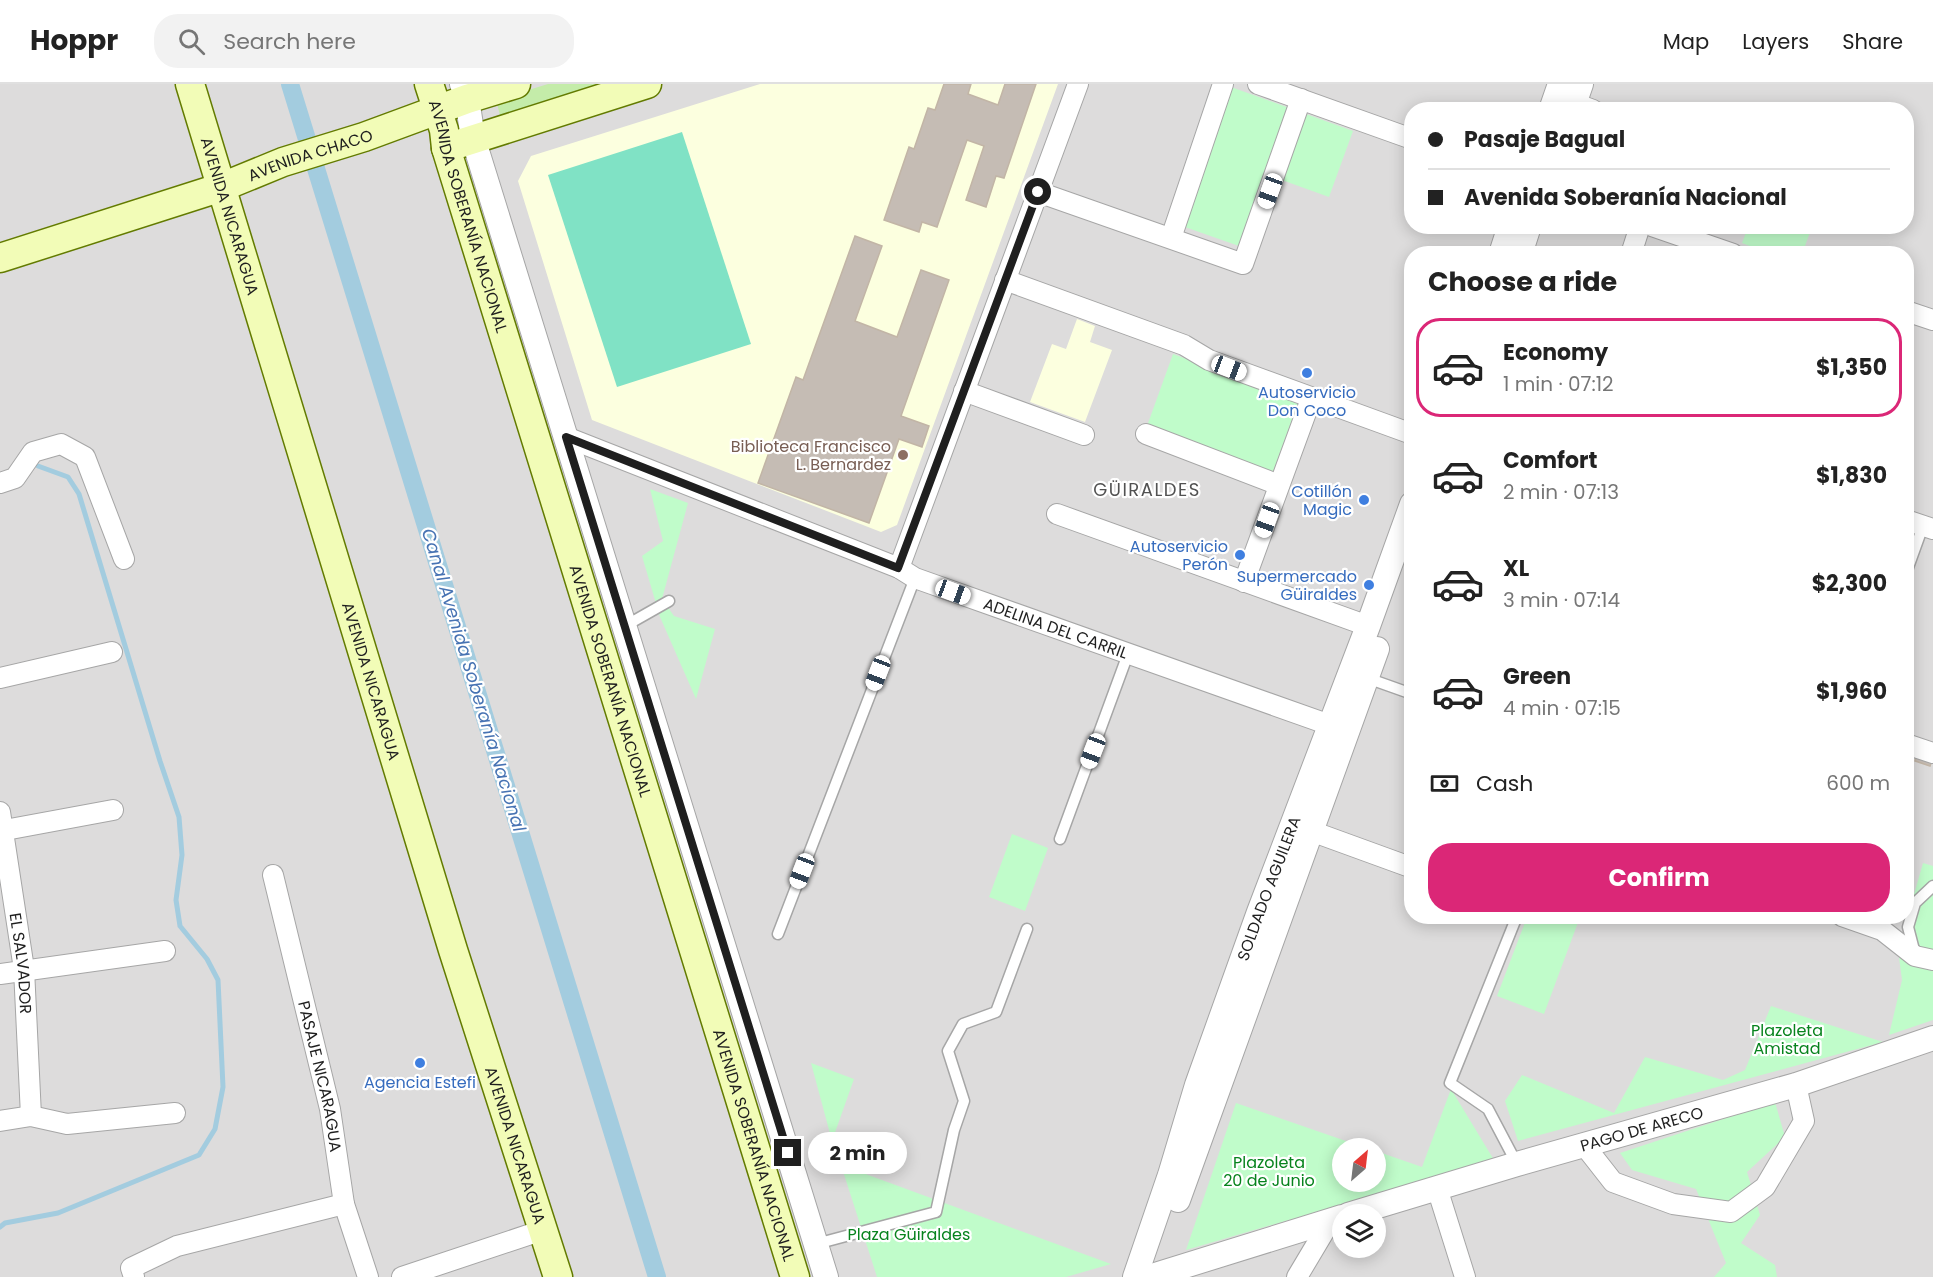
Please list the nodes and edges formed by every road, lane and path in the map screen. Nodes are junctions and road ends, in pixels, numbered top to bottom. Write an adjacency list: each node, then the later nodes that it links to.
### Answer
1 (190, 84): 14 (main road, AVENIDA NICARAGUA)
2 (429, 84): 10 (main road, AVENIDA SOBERANÍA NACIONAL)
3 (516, 84): 8 (main road, AVENIDA CHACO)
4 (647, 84): 12 (main road)
5 (1078, 84): 15 (street)
6 (1223, 84): 17 (street)
7 (1267, 85): 9 (street)
8 (464, 92): 10 (main road, AVENIDA CHACO); 12 (street, AVENIDA SOBERANÍA NACIONAL)
9 (1301, 99): 11 (street); 17 (street)
10 (438, 111): 13 (main road, AVENIDA SOBERANÍA NACIONAL); 14 (main road, AVENIDA CHACO)
11 (1404, 136)
12 (473, 138): 13 (main road); 28 (street, AVENIDA SOBERANÍA NACIONAL)
13 (446, 148): 84 (main road, AVENIDA SOBERANÍA NACIONAL)
14 (222, 187): 19 (main road, AVENIDA CHACO); 77 (main road, AVENIDA NICARAGUA)
15 (1038, 192): 17 (street); 20 (street)
16 (1675, 234): 18 (street)
17 (1171, 238)
18 (1710, 246)
19 (0, 258)
20 (1005, 280): 23 (street); 24 (street)
21 (1914, 314): 22 (street)
22 (1933, 320)
23 (964, 391): 27 (street); 36 (street)
24 (1311, 399): 25 (street); 30 (street)
25 (1404, 431)
26 (1146, 434): 30 (street)
27 (1084, 435)
28 (566, 437): 36 (street, ADELINA DEL CARRIL); 39 (street, AVENIDA SOBERANÍA NACIONAL)
29 (0, 483): 34 (street)
30 (1279, 485): 37 (street)
31 (1057, 514): 37 (street)
32 (1921, 525): 33 (lane)
33 (1914, 547)
34 (124, 559)
35 (1403, 561): 40 (street, SOLDADO AGUILERA); 44 (street, SOLDADO AGUILERA)
36 (907, 573): 42 (street, ADELINA DEL CARRIL); 61 (lane)
37 (1244, 582): 40 (street)
38 (669, 601): 39 (lane)
39 (625, 626): 79 (street, AVENIDA SOBERANÍA NACIONAL)
40 (1368, 626): 46 (street, SOLDADO AGUILERA)
41 (112, 652): 43 (street)
42 (1128, 654): 46 (street, ADELINA DEL CARRIL); 52 (lane)
43 (0, 678)
44 (1366, 678): 45 (lane); 46 (street, SOLDADO AGUILERA)
45 (1404, 691)
46 (1339, 729): 51 (street, SOLDADO AGUILERA); 86 (street, SOLDADO AGUILERA)
47 (1914, 747): 48 (street)
48 (1933, 753)
49 (113, 810): 50 (street)
50 (1, 824): 64 (street, EL SALVADOR)
51 (1311, 831): 53 (street); 87 (street, SOLDADO AGUILERA)
52 (1060, 839)
53 (1404, 865)
54 (273, 875): 74 (street, PASAJE NICARAGUA)
55 (1933, 886): 56 (lane)
56 (1914, 906)
57 (1514, 924): 72 (lane)
58 (1865, 924): 63 (street)
59 (1909, 924): 63 (lane)
60 (1027, 929): 79 (lane)
61 (778, 934)
62 (165, 951): 64 (street)
63 (1924, 958)
64 (24, 969): 65 (street); 69 (street, EL SALVADOR)
65 (0, 974)
66 (1933, 1038): 67 (street, PAGO DE ARECO)
67 (1796, 1085): 71 (street, PAGO DE ARECO); 71 (street)
68 (175, 1113): 69 (street)
69 (31, 1116): 70 (street)
70 (0, 1121)
71 (1584, 1144): 72 (street, PAGO DE ARECO)
72 (1517, 1164): 73 (street, PAGO DE ARECO)
73 (1437, 1188): 75 (street, PAGO DE ARECO); 89 (street)
74 (344, 1204): 80 (street); 81 (street, PASAJE NICARAGUA)
75 (1384, 1204)
76 (1332, 1220): 87 (street, PAGO DE ARECO)
77 (543, 1230): 82 (street); 83 (main road, AVENIDA NICARAGUA)
78 (1332, 1230): 88 (street)
79 (816, 1244): 85 (street, AVENIDA SOBERANÍA NACIONAL)
80 (134, 1277)
81 (368, 1277)
82 (402, 1277)
83 (558, 1277)
84 (795, 1277)
85 (826, 1277)
86 (1135, 1277)
87 (1148, 1277)
88 (1298, 1277)
89 (1465, 1277)

